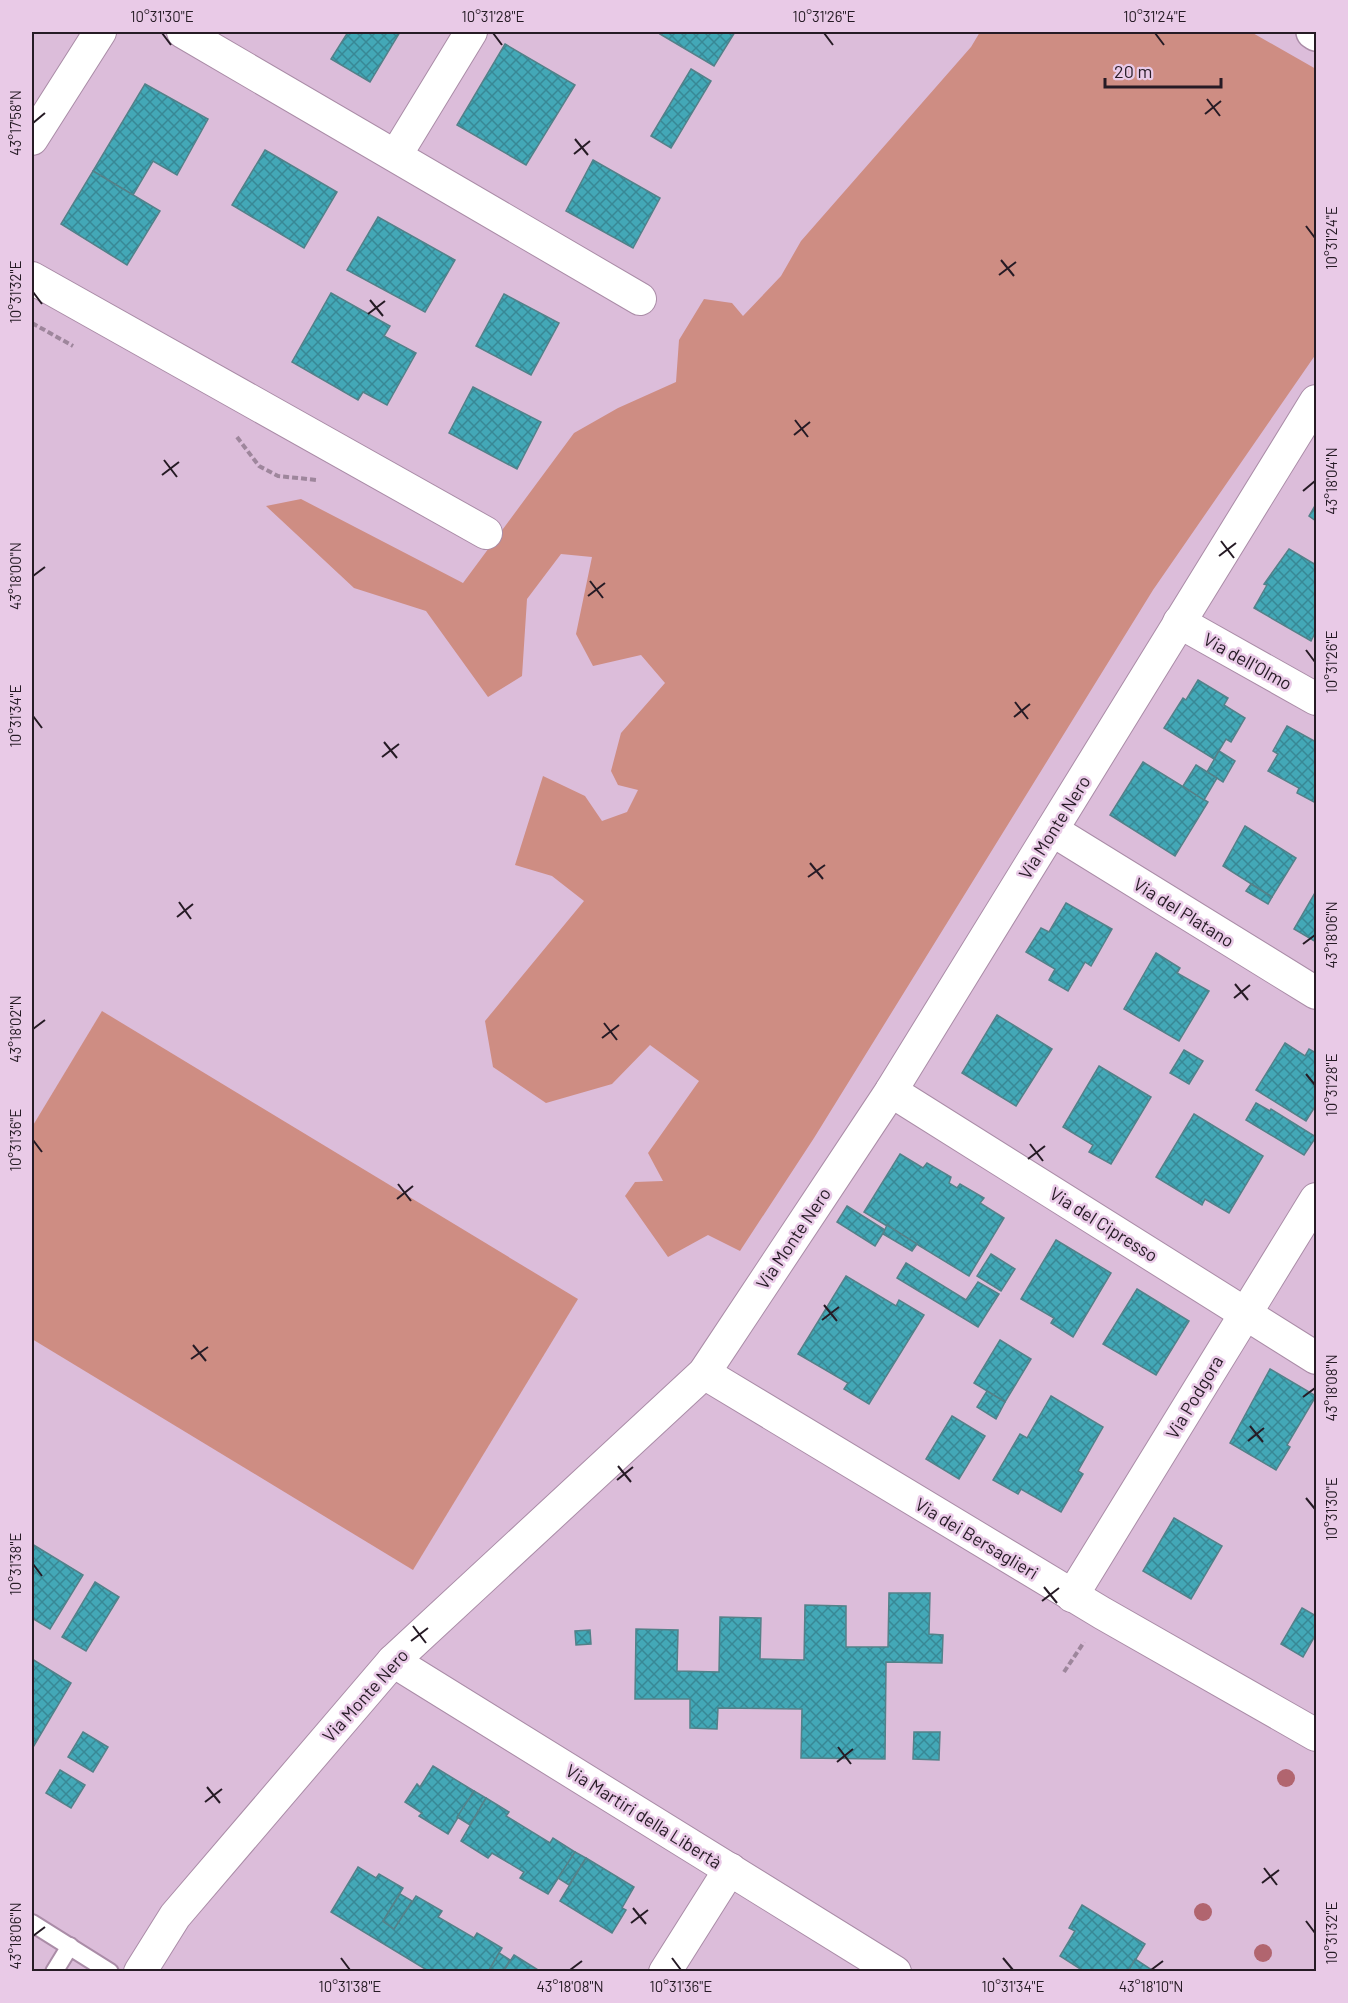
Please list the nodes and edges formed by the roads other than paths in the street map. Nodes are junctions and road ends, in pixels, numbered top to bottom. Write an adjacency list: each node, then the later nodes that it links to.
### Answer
1 (100, 32): 4 (street)
2 (183, 32): 5 (street)
3 (471, 32): 5 (street)
4 (32, 139)
5 (396, 155): 7 (street)
6 (32, 278): 9 (street)
7 (640, 299)
8 (1317, 401): 10 (street, Via Monte Nero)
9 (486, 533)
10 (1179, 622): 11 (street, Via dell'Olmo); 12 (street, Via Monte Nero)
11 (1317, 699)
12 (1052, 830): 13 (street, Via del Platano); 14 (street, Via Monte Nero)
13 (1317, 993)
14 (891, 1091): 16 (street, Via del Cipresso); 18 (street, Via Monte Nero)
15 (1317, 1199): 16 (street, Via Podgora)
16 (1245, 1313): 17 (street, Via del Cipresso); 19 (street, Via Podgora)
17 (1317, 1358)
18 (704, 1372): 19 (street, Via dei Bersaglieri); 20 (street, Via Monte Nero)
19 (1072, 1596): 21 (street, Via dei Bersaglieri)
20 (393, 1661): 22 (street, Via Martiri della Libertà); 27 (street, Via Monte Nero)
21 (1317, 1735)
22 (730, 1869): 28 (street); 29 (street, Via Martiri della Libertà)
23 (32, 1923): 24 (lane)
24 (70, 1946): 25 (lane); 26 (lane)
25 (54, 1971)
26 (110, 1971)
27 (140, 1971)
28 (665, 1971)
29 (895, 1971)

